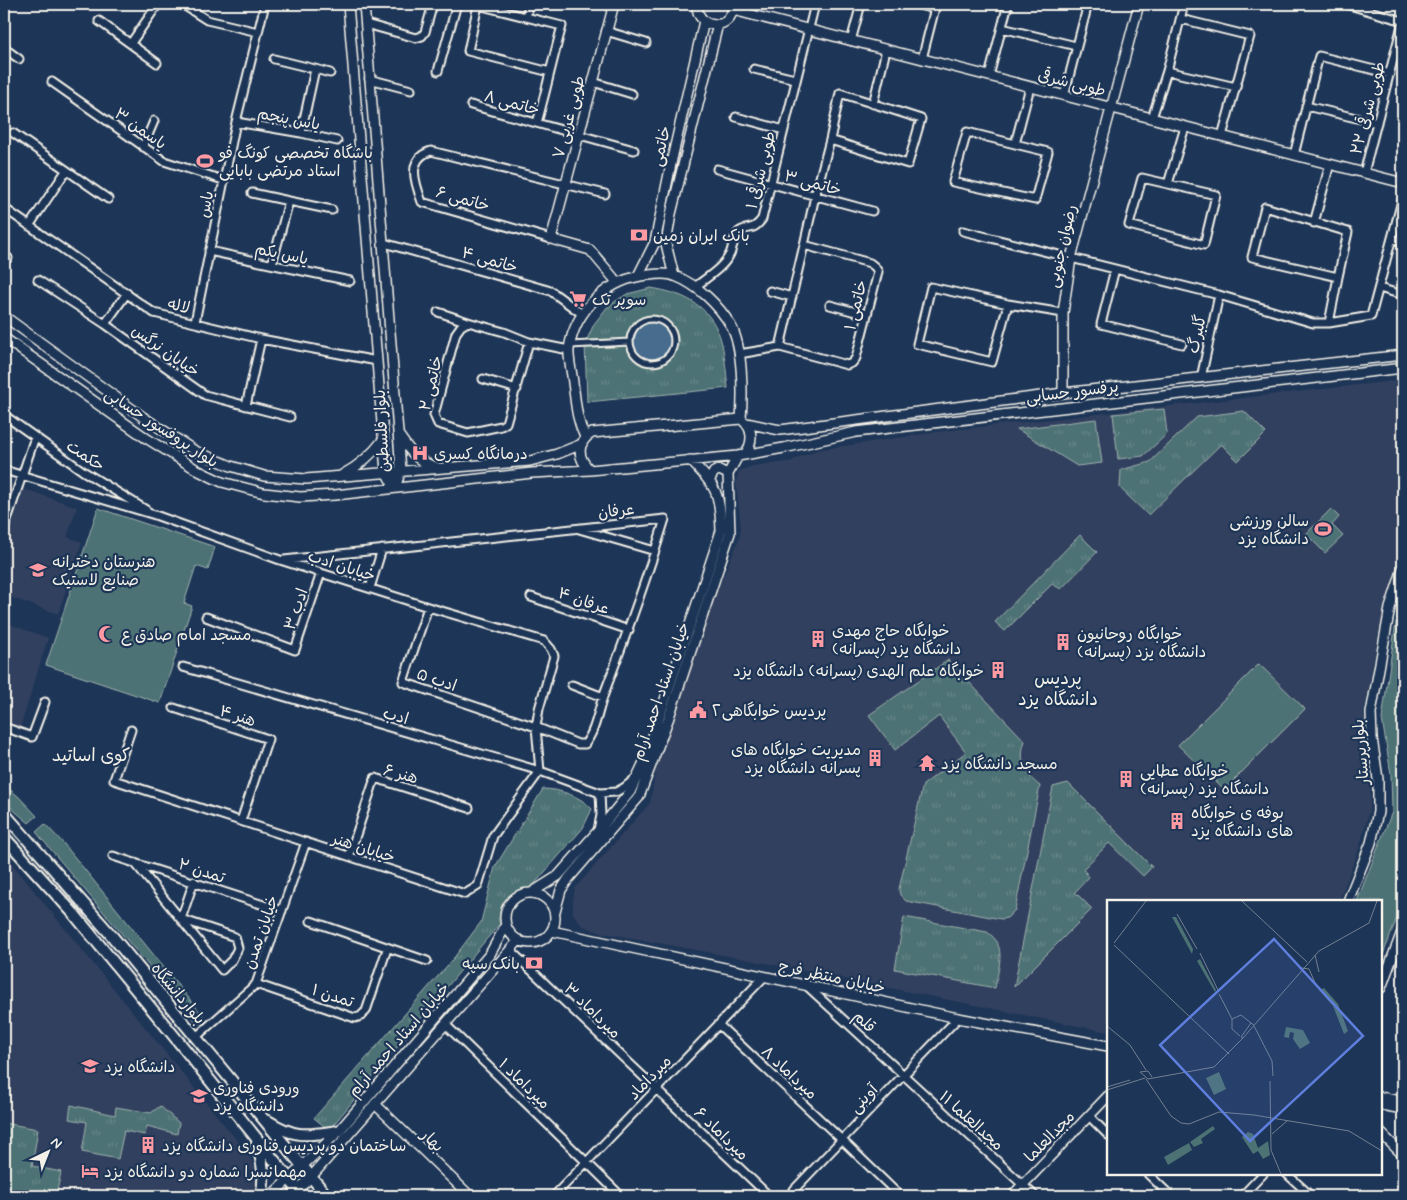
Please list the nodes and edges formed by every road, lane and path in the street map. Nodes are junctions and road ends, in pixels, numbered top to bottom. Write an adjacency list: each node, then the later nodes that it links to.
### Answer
1 (158, 4): 33 (street)
2 (182, 4): 31 (street)
3 (265, 4): 31 (street, یاس)
4 (348, 4): 144 (main road, بلوار فلسطین)
5 (364, 4): 26 (main road, بلوار فلسطین)
6 (433, 4): 26 (street)
7 (457, 4): 44 (street)
8 (529, 4): 21 (street)
9 (614, 4): 30 (main road, طوبی غربی ۷)
10 (697, 4): 24 (main road)
11 (815, 4): 29 (street, طوبی شرقی ۱)
12 (861, 4): 32 (street)
13 (914, 4): 20 (street)
14 (1008, 4): 28 (street)
15 (1088, 4): 35 (street)
16 (1139, 4): 62 (main road, رضوان جنوبی)
17 (1184, 4): 22 (street)
18 (1346, 4): 25 (street)
19 (733, 7): 27 (main road); 29 (main road, طوبی شرقی)
20 (936, 7): 40 (street)
21 (526, 17): 47 (street); 47 (street)
22 (1181, 19): 45 (street); 55 (street)
23 (99, 21): 33 (street)
24 (704, 21): 27 (main road); 111 (main road, خاتمی)
25 (1403, 21): 48 (street, طوبی شرقی ۲۲)
26 (366, 24): 50 (main road, بلوار فلسطین)
27 (718, 24): 112 (main road, خاتمی)
28 (1002, 28): 35 (street); 49 (street)
29 (807, 30): 32 (main road, طوبی شرقی); 51 (street, طوبی شرقی ۱)
30 (606, 31): 34 (street); 53 (main road, طوبی غربی ۷)
31 (258, 32): 66 (street, یاس)
32 (852, 41): 37 (main road, طوبی شرقی)
33 (131, 43): 41 (street)
34 (646, 43)
35 (1076, 46): 58 (street)
36 (4, 48): 38 (street)
37 (886, 50): 40 (main road, طوبی شرقی); 59 (street)
38 (19, 59)
39 (274, 59): 43 (street)
40 (922, 59): 49 (main road, طوبی شرقی)
41 (157, 63)
42 (754, 69): 51 (street)
43 (315, 70): 46 (street); 72 (street)
44 (438, 71)
45 (1167, 71): 55 (street); 64 (street)
46 (330, 72)
47 (550, 72): 67 (street)
48 (1390, 74): 61 (street); 68 (street, طوبی شرقی ۲۲)
49 (989, 76): 54 (main road, طوبی شرقی)
50 (369, 79): 56 (street); 105 (main road, بلوار فلسطین)
51 (795, 79): 70 (street, طوبی شرقی ۱)
52 (52, 82): 78 (street, یاسمن ۳)
53 (593, 82): 57 (street); 73 (main road, طوبی غربی ۷)
54 (1030, 87): 58 (main road, طوبی شرقی); 77 (street)
55 (1236, 87): 74 (street)
56 (411, 90)
57 (632, 94)
58 (1064, 96): 62 (main road, طوبی شرقی)
59 (873, 104): 75 (street); 75 (street)
60 (471, 105): 67 (street, خاتمی ۸)
61 (1306, 106): 68 (street); 80 (street)
62 (1112, 108): 64 (main road, طوبی شرقی); 108 (main road, رضوان جنوبی)
63 (736, 117): 70 (street)
64 (1152, 118): 69 (main road, طوبی شرقی)
65 (154, 121): 78 (street)
66 (236, 122): 72 (street, یاس پنجم); 85 (street, یاس)
67 (537, 123): 73 (street, خاتمی ۸)
68 (1376, 123): 84 (street, طوبی شرقی ۲۲)
69 (1185, 127): 74 (main road, طوبی شرقی); 89 (street)
70 (784, 130): 88 (street, طوبی شرقی ۱)
71 (13, 133): 83 (street)
72 (301, 133): 76 (street, یاس پنجم)
73 (579, 135): 79 (street, خاتمی ۸); 87 (main road, طوبی غربی ۷)
74 (1222, 136): 80 (main road, طوبی شرقی)
75 (830, 140): 92 (street)
76 (337, 141)
77 (1015, 144): 77 (street)
78 (143, 147): 85 (street, یاسمن ۳)
79 (634, 150)
80 (1294, 155): 81 (main road, طوبی شرقی)
81 (1330, 164): 84 (main road, طوبی شرقی); 99 (street)
82 (717, 169): 88 (street, خاتمی ۳)
83 (66, 171): 94 (street); 100 (street)
84 (1364, 173): 86 (main road, طوبی شرقی)
85 (223, 180): 107 (street, یاس)
86 (1403, 183)
87 (566, 184): 91 (street); 103 (main road, طوبی غربی ۷); 103 (street, خاتمی ۶)
88 (770, 184): 92 (street, خاتمی ۳); 117 (street, طوبی شرقی ۱)
89 (1168, 184): 89 (street)
90 (252, 193): 95 (street)
91 (605, 194)
92 (815, 196): 98 (street, خاتمی ۳); 106 (street)
93 (1403, 197): 102 (street)
94 (108, 199)
95 (290, 201): 97 (street); 109 (street)
96 (4, 208): 100 (street, لاله)
97 (332, 210)
98 (872, 212)
99 (1314, 222): 113 (street); 113 (street)
100 (30, 226): 120 (street, لاله)
101 (963, 231): 108 (street)
102 (1392, 238): 104 (street); 118 (street)
103 (551, 239): 116 (main road, خاتمی ۶)
104 (1403, 242)
105 (384, 243): 127 (street, خاتمی ۴); 154 (main road, بلوار فلسطین)
106 (804, 245): 123 (street); 129 (street, خاتمی ۱)
107 (209, 251): 109 (street, یاس یکم); 131 (street, یاس)
108 (1071, 258): 110 (street); 128 (main road, رضوان جنوبی)
109 (272, 264): 115 (street, یاس یکم)
110 (1115, 269): 121 (street); 139 (street)
111 (638, 276): 112 (main road); 116 (main road)
112 (674, 276): 117 (main road)
113 (1338, 277): 133 (street)
114 (38, 280): 134 (street, خیابان نرگس)
115 (350, 281)
116 (617, 282): 127 (main road)
117 (694, 286): 142 (main road)
118 (1379, 288): 122 (street); 133 (street)
119 (770, 291): 123 (street)
120 (127, 294): 131 (street, لاله); 134 (street)
121 (1219, 295): 133 (street); 146 (street, گلبرگ)
122 (1403, 295)
123 (792, 297): 140 (street)
124 (1008, 304): 124 (street); 128 (street)
125 (830, 305): 129 (street)
126 (438, 312): 132 (street)
127 (582, 314): 141 (main road)
128 (1063, 314): 149 (main road, رضوان جنوبی)
129 (867, 315): 140 (street, خاتمی ۱)
130 (4, 316): 167 (main road, بلوار پروفسور حسابی)
131 (195, 322): 136 (street, لاله)
132 (468, 322): 137 (street); 148 (street, خاتمی ۲)
133 (1329, 323)
134 (105, 324): 150 (street, خیابان نرگس)
135 (4, 338): 169 (main road, بلوار پروفسور حسابی)
136 (261, 339): 144 (street, لاله); 150 (street)
137 (530, 342): 141 (street); 148 (street, خاتمی ۲)
138 (630, 342): 138 (street); 141 (street)
139 (1182, 344)
140 (780, 347): 142 (street, خاتمی ۱)
141 (570, 348): 157 (main road)
142 (740, 354): 153 (main road)
143 (1403, 355): 146 (main road, پرفسور حسابی)
144 (377, 361): 156 (main road, بلوار فلسطین)
145 (1403, 368): 158 (main road, پرفسور حسابی)
146 (1201, 378): 149 (main road, پرفسور حسابی)
147 (483, 379): 148 (street)
148 (517, 389)
149 (1063, 393): 153 (main road, پرفسور حسابی)
150 (246, 406): 152 (street, خیابان نرگس)
151 (4, 415): 155 (street, حکمت)
152 (290, 417)
153 (744, 421): 157 (main road, پرفسور حسابی); 158 (main road)
154 (398, 434): 160 (main road); 162 (main road, بلوار فلسطین)
155 (35, 438): 166 (street); 170 (street, حکمت)
156 (383, 440): 164 (main road, بلوار فلسطین); 167 (main road)
157 (584, 441): 160 (main road, بلوار پروفسور حسابی); 163 (main road)
158 (742, 455): 159 (main road, پرفسور حسابی); 165 (main road)
159 (690, 460): 163 (main road, بلوار پروفسور حسابی); 168 (main road)
160 (443, 469): 162 (main road, بلوار پروفسور حسابی)
161 (4, 470): 166 (street, خیابان ادب)
162 (401, 470): 164 (main road, بلوار پروفسور حسابی); 169 (main road, بلوار فلسطین)
163 (590, 470): 169 (main road, بلوار پروفسور حسابی)
164 (386, 472): 167 (main road, بلوار پروفسور حسابی); 169 (main road, بلوار فلسطین)
165 (728, 474): 168 (main road); 207 (main road, خیابان استاد احمد آرام)
166 (22, 476): 170 (street, خیابان ادب); 172 (street)
167 (338, 477)
168 (710, 481): 192 (main road, خیابان استاد احمد آرام)
169 (395, 488)
170 (155, 515): 175 (street, خیابان ادب)
171 (575, 528): 173 (street, عرفان); 174 (street); 174 (street, عرفان)
172 (4, 529)
173 (382, 549): 175 (street, عرفان); 178 (street)
174 (655, 551): 182 (street, عرفان)
175 (280, 560): 177 (street, خیابان ادب)
176 (1403, 568): 205 (main road, بلوارپرستار)
177 (322, 572): 178 (street, خیابان ادب); 181 (street, ادب ۳)
178 (370, 588): 180 (street, خیابان ادب)
179 (531, 596): 182 (street, عرفان ۴)
180 (428, 608): 189 (street, خیابان ادب); 189 (street, ادب ۵)
181 (206, 618)
182 (629, 630): 185 (street, عرفان)
183 (183, 667): 191 (street, ادب)
184 (572, 686): 185 (street)
185 (603, 697): 189 (street, عرفان)
186 (45, 702): 188 (street)
187 (174, 708): 196 (street, هنر ۴)
188 (4, 727)
189 (536, 727): 191 (street, خیابان ادب)
190 (131, 730): 196 (street, خیابان هنر)
191 (540, 771): 193 (street, ادب); 201 (street, خیابان هنر)
192 (638, 777): 193 (street); 197 (main road, خیابان استاد احمد آرام)
193 (600, 793): 197 (street)
194 (469, 808): 201 (street, هنر ۶)
195 (4, 813): 213 (main road, بلواردانشگاه)
196 (240, 821): 199 (street, خیابان هنر)
197 (598, 831): 204 (main road, خیابان استاد احمد آرام)
198 (4, 837): 215 (main road, بلواردانشگاه)
199 (306, 842): 201 (street, خیابان هنر); 206 (street, خیابان تمدن)
200 (113, 856): 202 (street, تمدن ۲)
201 (349, 856)
202 (135, 863): 203 (street, تمدن ۲); 208 (street)
203 (194, 881): 206 (street, تمدن ۲); 208 (street)
204 (531, 893): 207 (main road); 210 (main road)
205 (1348, 900)
206 (282, 911): 220 (street, خیابان تمدن)
207 (554, 912): 212 (main road)
208 (181, 918): 208 (street)
209 (311, 921): 216 (street)
210 (506, 925): 214 (main road); 238 (main road, خیابان استاد احمد آرام)
211 (1403, 929): 221 (main road)
212 (552, 931): 214 (main road); 219 (main road, خیابان منتظر فرج)
213 (112, 936): 215 (main road); 226 (main road, بلواردانشگاه)
214 (519, 940): 217 (main road, خیابان استاد احمد آرام)
215 (100, 947): 241 (main road, بلواردانشگاه)
216 (387, 949): 218 (street); 220 (street, تمدن ۱)
217 (510, 950): 224 (main road, خیابان استاد احمد آرام); 229 (street, میرداماد ۳)
218 (427, 962)
219 (764, 977): 222 (main road, خیابان منتظر فرج); 225 (street, میرداماد)
220 (256, 984): 226 (street, خیابان تمدن)
221 (1382, 985)
222 (808, 987): 223 (main road, خیابان منتظر فرج); 228 (street, قلم)
223 (958, 1018): 227 (main road, خیابان منتظر فرج); 228 (street, آوینی)
224 (445, 1024): 233 (main road, خیابان استاد احمد آرام); 244 (street, میرداماد ۱)
225 (719, 1025): 229 (street, میرداماد); 242 (street, میرداماد ۸)
226 (196, 1037): 236 (main road, بلواردانشگاه)
227 (1107, 1046)
228 (903, 1075): 242 (street, آوینی); 251 (street, مجدالعلما ۱۱)
229 (656, 1090): 244 (street, میرداماد); 259 (street, میرداماد ۶)
230 (1107, 1097): 237 (main road, مجدالعلما)
231 (1382, 1097): 232 (main road)
232 (1403, 1102)
233 (375, 1104): 249 (main road, خیابان استاد احمد آرام); 256 (main road, بهار)
234 (1382, 1105): 235 (main road)
235 (1403, 1109)
236 (258, 1114): 238 (main road); 245 (main road, بلواردانشگاه)
237 (1089, 1116): 239 (street); 251 (main road, مجدالعلما)
238 (339, 1131): 245 (main road, خیابان استاد احمد آرام)
239 (1107, 1134)
240 (1382, 1134): 243 (main road)
241 (256, 1137): 250 (main road, بلواردانشگاه); 253 (main road)
242 (842, 1140): 260 (street, آوینی); 261 (street, میرداماد ۸)
243 (1403, 1155)
244 (586, 1163): 257 (street, میرداماد); 258 (street, میرداماد ۱)
245 (303, 1166): 249 (main road, بلواردانشگاه); 250 (main road, خیابان استاد احمد آرام)
246 (1149, 1175): 264 (street)
247 (1262, 1175): 265 (street)
248 (1289, 1175): 266 (street)
249 (311, 1177): 252 (main road, خیابان استاد احمد آرام); 255 (main road, بلواردانشگاه)
250 (289, 1179): 252 (main road, بلواردانشگاه); 254 (main road, خیابان استاد احمد آرام)
251 (1023, 1185): 262 (main road, مجدالعلما); 263 (street, مجدالعلما ۱۱)
252 (297, 1194)
253 (261, 1196)
254 (271, 1196)
255 (327, 1196)
256 (470, 1196)
257 (554, 1196)
258 (621, 1196)
259 (769, 1196)
260 (788, 1196)
261 (900, 1196)
262 (1012, 1196)
263 (1035, 1196)
264 (1171, 1196)
265 (1242, 1196)
266 (1311, 1196)

